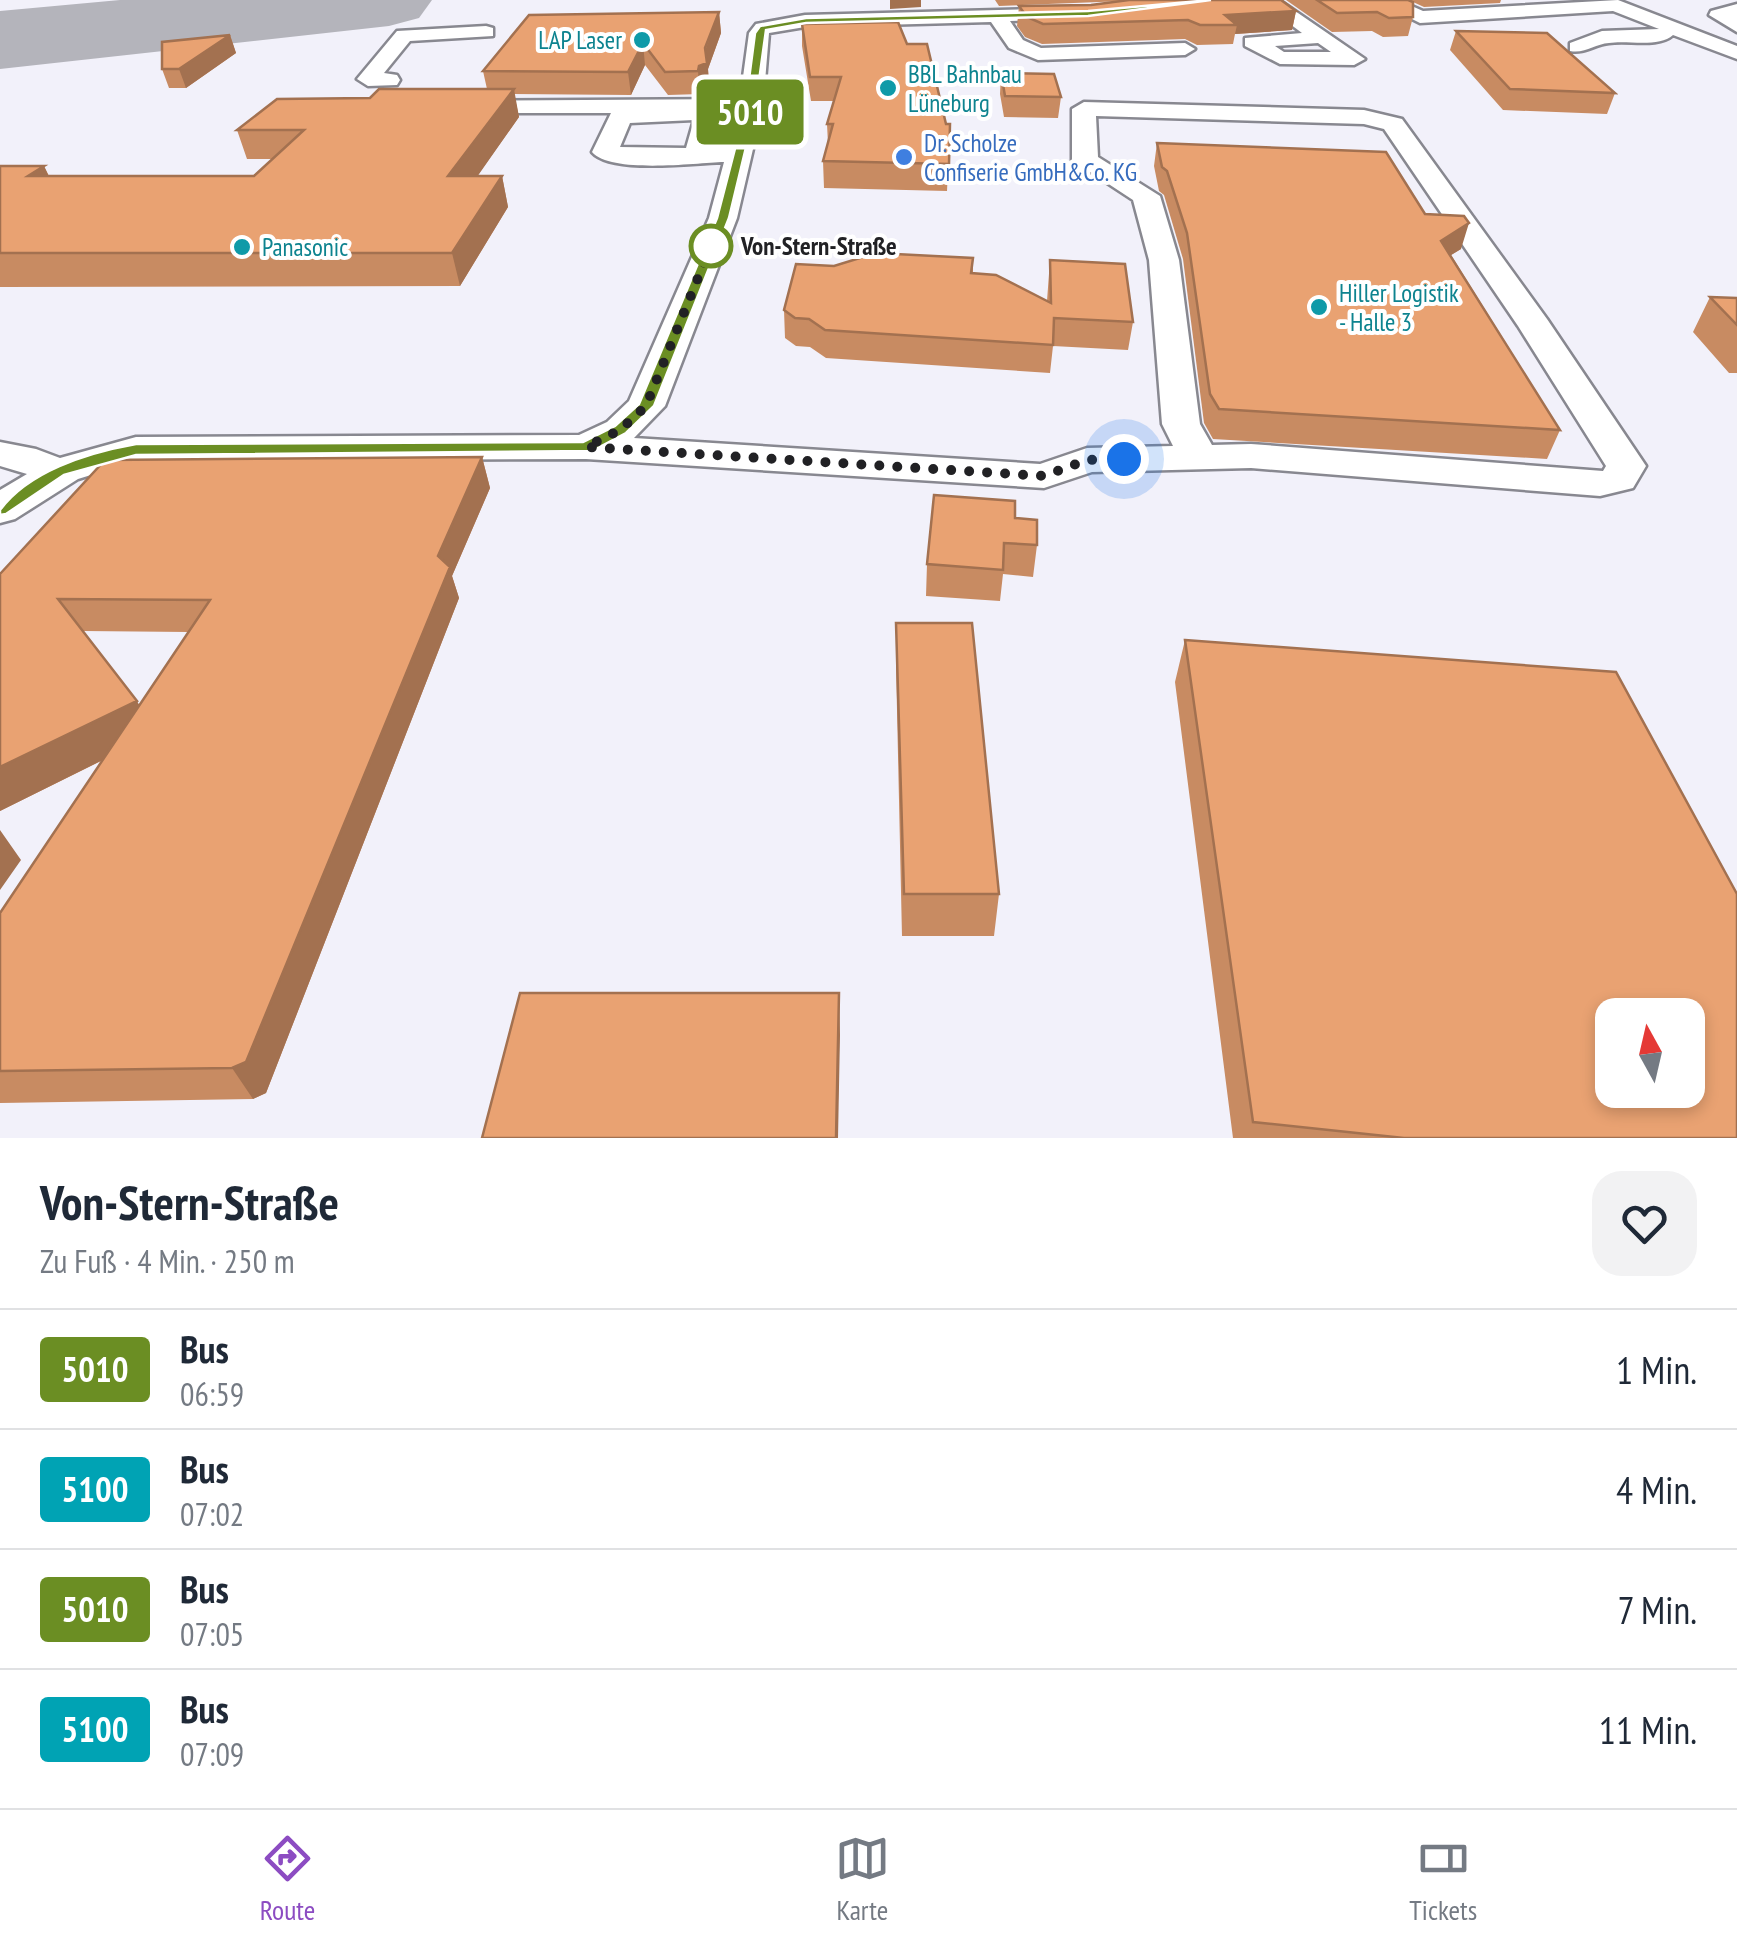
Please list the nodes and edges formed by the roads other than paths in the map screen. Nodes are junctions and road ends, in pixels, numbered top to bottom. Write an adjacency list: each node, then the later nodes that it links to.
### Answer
1 (1267, 0): 16 (street)
2 (1302, 0): 12 (street)
3 (1383, 0): 8 (street)
4 (1506, 0): 8 (street)
5 (1608, 2): 8 (street); 15 (street)
6 (1098, 6): 10 (street)
7 (881, 10): 10 (street); 23 (street)
8 (1530, 10)
9 (1737, 10): 13 (street)
10 (998, 16): 18 (street)
11 (1152, 22): 18 (street)
12 (1346, 28)
13 (1737, 29): 15 (street)
14 (486, 32): 21 (street)
15 (1688, 34): 17 (street); 20 (street)
16 (1324, 37)
17 (1577, 47)
18 (1186, 49): 19 (street)
19 (1213, 52)
20 (1737, 53)
21 (370, 102)
22 (432, 106): 23 (street)
23 (751, 106): 27 (street)
24 (664, 114): 25 (street); 25 (street); 26 (street)
25 (651, 154): 26 (street)
26 (697, 154): 27 (street)
27 (740, 154): 28 (street)
28 (586, 447): 30 (street); 31 (street)
29 (0, 454): 31 (street)
30 (1199, 457): 30 (street)
31 (58, 472): 32 (street)
32 (0, 510)

